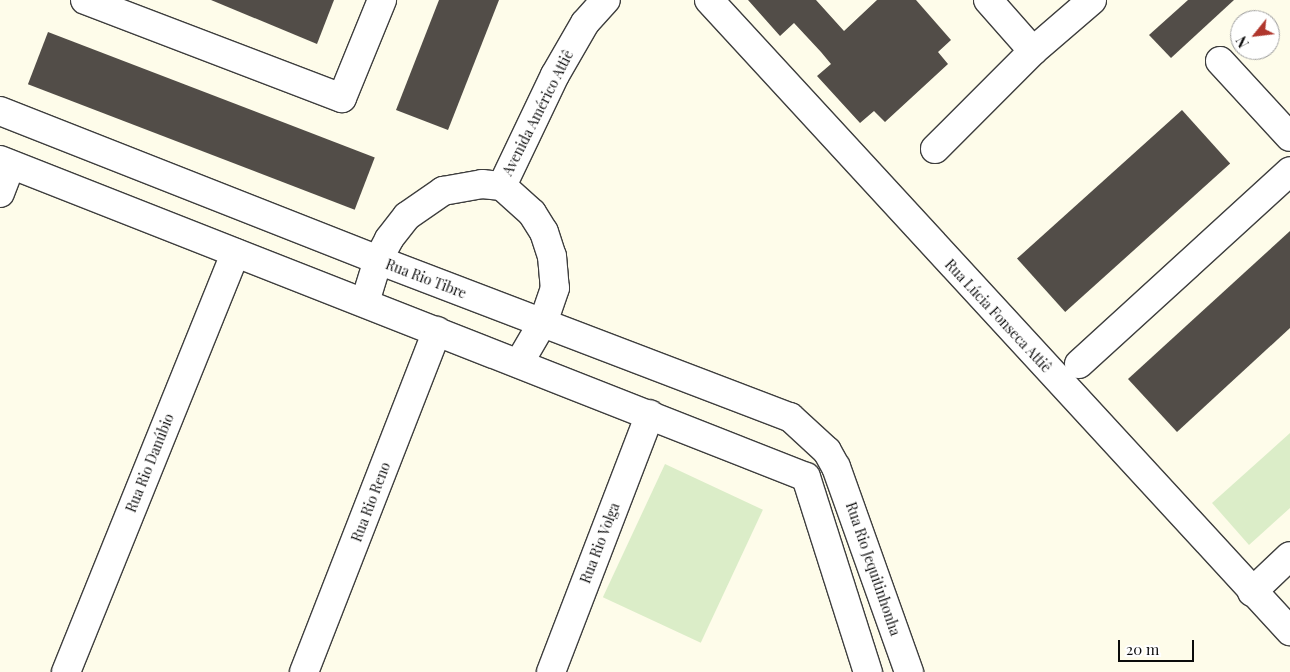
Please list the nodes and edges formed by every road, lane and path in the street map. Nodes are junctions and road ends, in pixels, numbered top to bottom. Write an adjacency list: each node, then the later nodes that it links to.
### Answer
1 (85, 0): 2 (street)
2 (382, 0)
3 (606, 0): 14 (street, Avenida Américo Attiê)
4 (708, 0): 27 (street, Rua Lúcia Fonseca Attiê)
5 (988, 0): 7 (street)
6 (1092, 0): 7 (street)
7 (1033, 51): 11 (street)
8 (1220, 62): 10 (street)
9 (0, 111): 17 (street, Rua Rio Tibre)
10 (1290, 137)
11 (935, 150)
12 (5, 163): 15 (street); 16 (street)
13 (1290, 171): 22 (street)
14 (502, 186): 17 (street, Avenida Américo Attiê); 19 (street)
15 (0, 193)
16 (235, 254): 18 (street); 29 (street, Rua Rio Danúbio)
17 (378, 260): 18 (street, Avenida Américo Attiê); 19 (street, Rua Rio Tibre)
18 (365, 302): 20 (street)
19 (543, 322): 21 (street); 24 (street, Rua Rio Tibre)
20 (437, 331): 21 (street); 30 (street, Rua Rio Reno)
21 (519, 363): 23 (street)
22 (1079, 364)
23 (650, 414): 25 (street); 31 (street, Rua Rio Volga)
24 (836, 467): 25 (street); 33 (street, Rua Rio Jequitinhonha)
25 (806, 478): 32 (street)
26 (1290, 556): 27 (street)
27 (1252, 592): 28 (street, Rua Lúcia Fonseca Attiê)
28 (1290, 631)
29 (66, 672)
30 (304, 672)
31 (551, 672)
32 (868, 672)
33 (909, 672)

